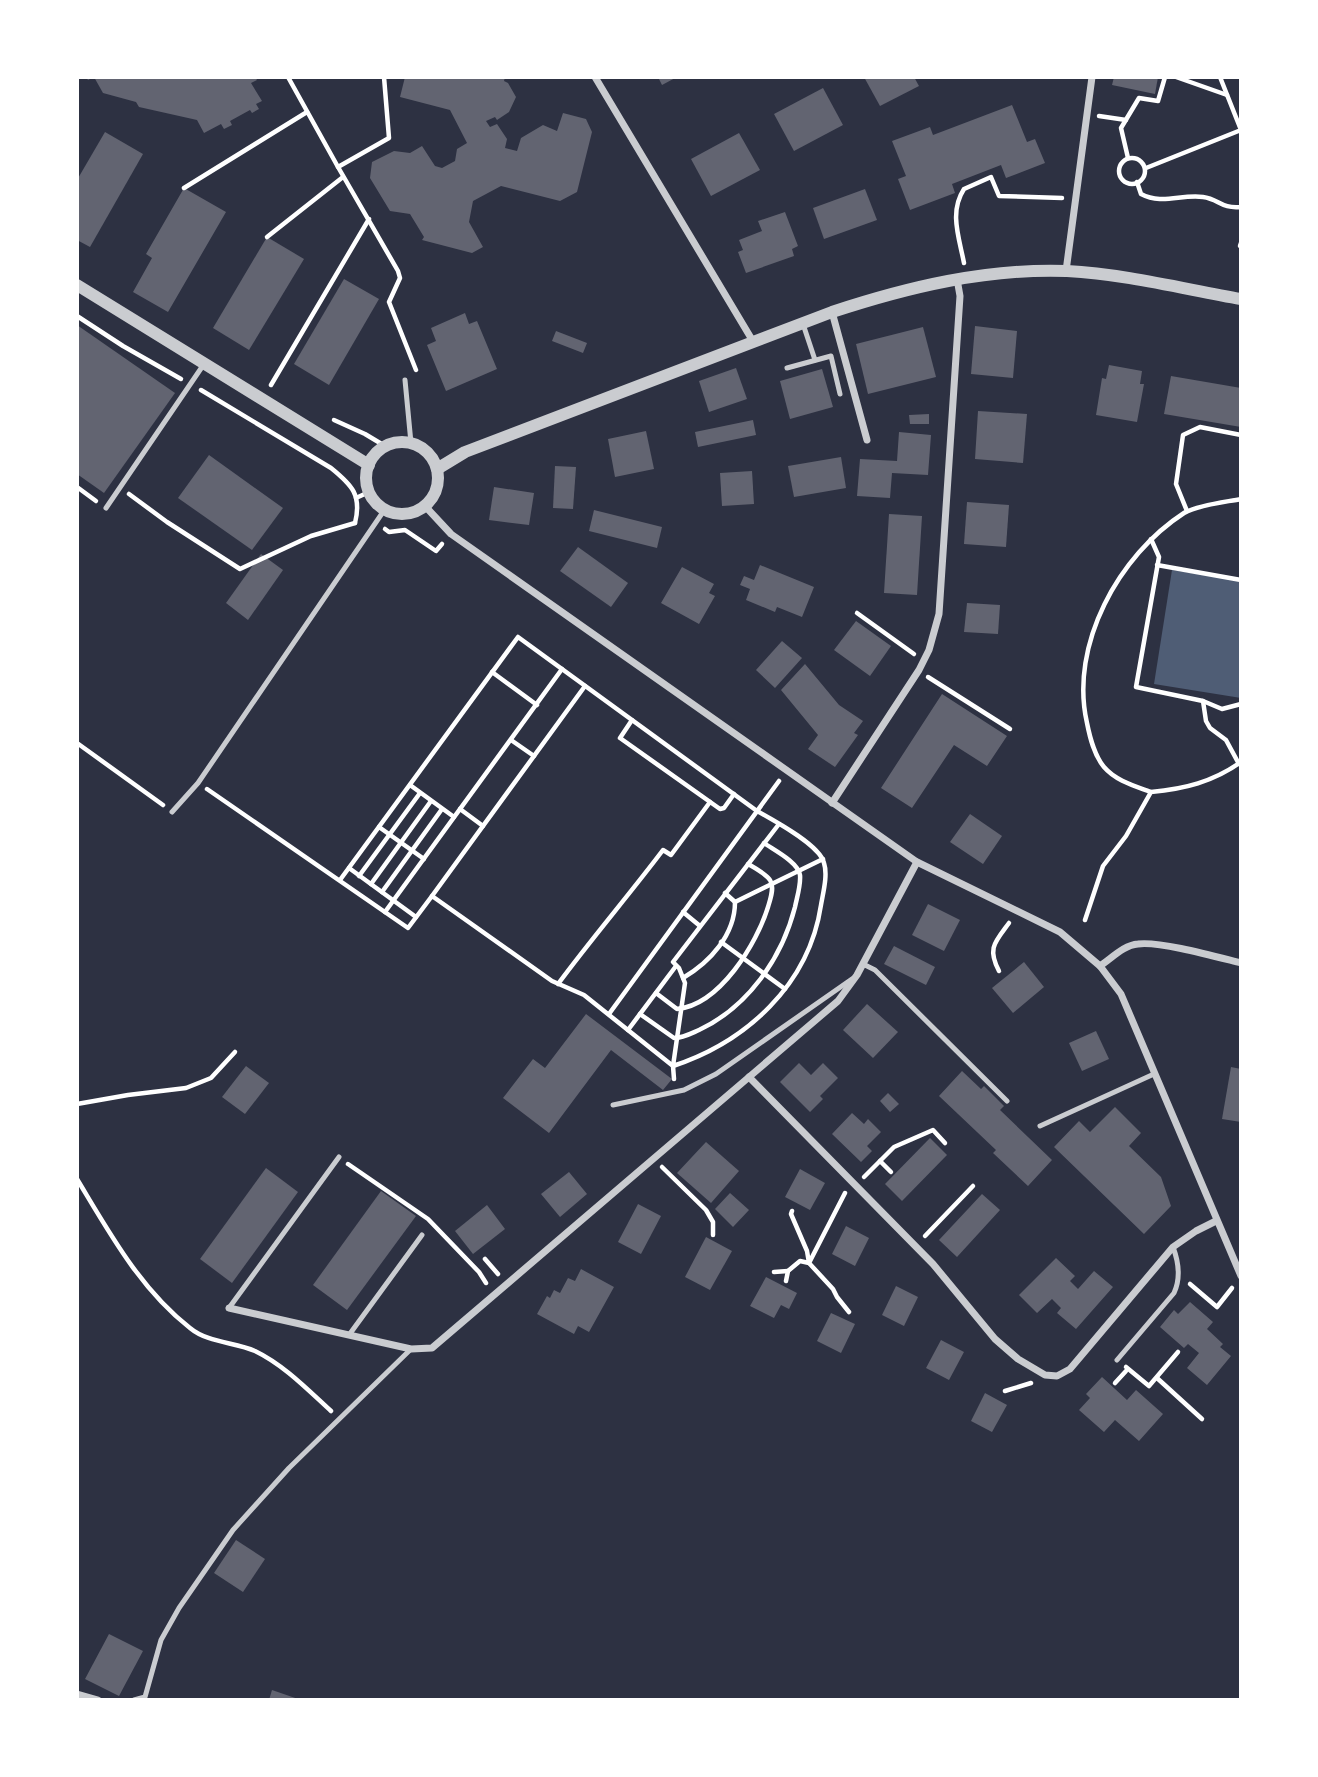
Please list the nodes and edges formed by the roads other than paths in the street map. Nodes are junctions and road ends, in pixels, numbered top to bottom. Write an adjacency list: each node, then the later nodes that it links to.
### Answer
1 (595, 77): 9 (street)
2 (1092, 77): 3 (street)
3 (1066, 271): 4 (street); 6 (street)
4 (957, 279): 7 (street); 22 (street)
5 (77, 285): 11 (street)
6 (1241, 299)
7 (832, 312): 8 (street); 15 (street)
8 (803, 324): 9 (street); 10 (lane)
9 (754, 343): 18 (street)
10 (815, 360): 12 (lane); 14 (lane)
11 (204, 364): 17 (street); 20 (lane)
12 (787, 368)
13 (405, 380): 16 (lane)
14 (840, 394)
15 (867, 440)
16 (411, 443): 17 (street); 18 (street)
17 (369, 465): 21 (street)
18 (438, 469): 19 (street)
19 (425, 506): 21 (street); 22 (street)
20 (106, 508)
21 (385, 509): 23 (lane)
22 (832, 803): 24 (street)
23 (172, 812)
24 (916, 862): 26 (street); 27 (street)
25 (1241, 963): 27 (street)
26 (863, 964): 28 (street); 31 (lane)
27 (1100, 966): 29 (street)
28 (858, 975): 30 (street); 32 (lane)
29 (1154, 1074): 33 (lane); 35 (street)
30 (749, 1077): 37 (street); 41 (street)
31 (1007, 1101)
32 (613, 1105)
33 (1040, 1126)
34 (339, 1157): 39 (lane)
35 (1216, 1221): 37 (street); 38 (street)
36 (422, 1234): 40 (lane)
37 (1173, 1247): 42 (lane)
38 (1241, 1276)
39 (229, 1308): 40 (street)
40 (349, 1335): 41 (street)
41 (411, 1349): 45 (lane)
42 (1117, 1360)
43 (77, 1694): 44 (street)
44 (99, 1700)
45 (134, 1700)

